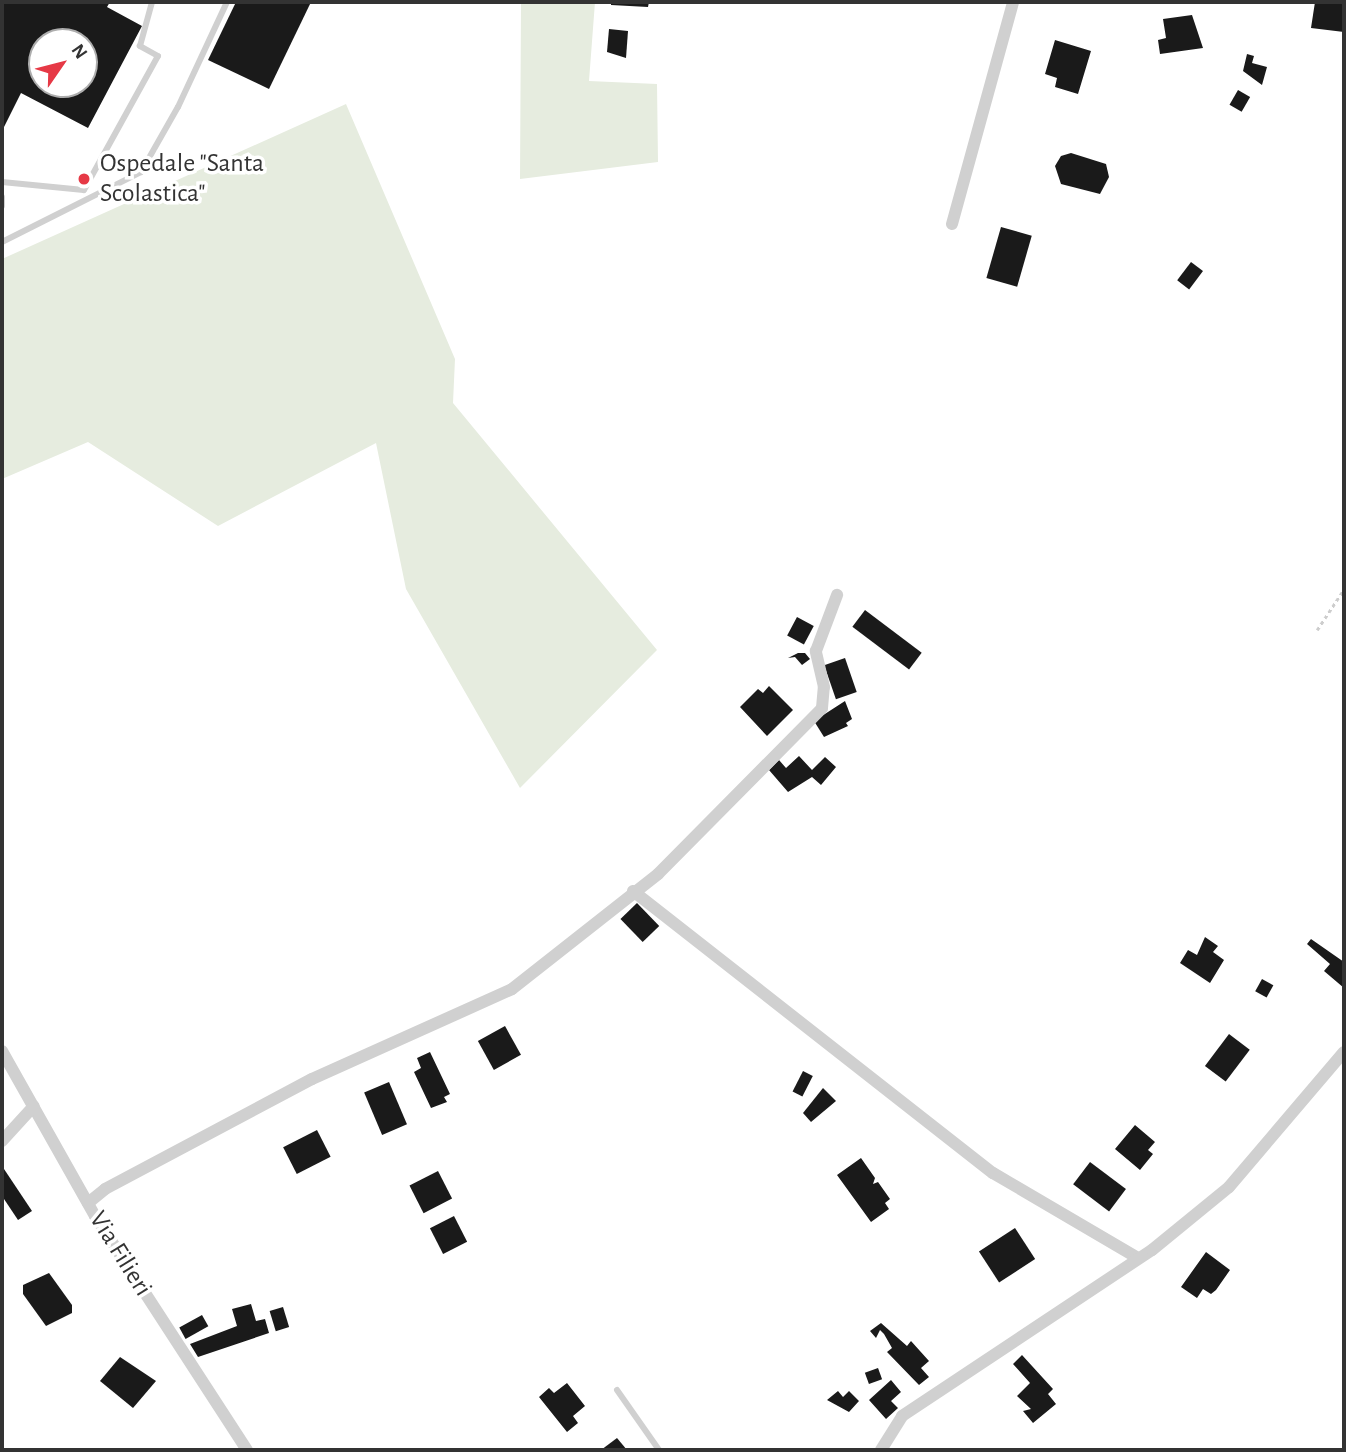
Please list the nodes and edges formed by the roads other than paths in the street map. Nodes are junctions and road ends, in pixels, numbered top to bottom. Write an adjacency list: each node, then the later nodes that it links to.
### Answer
1 (152, 2): 4 (lane)
2 (227, 2): 8 (lane)
3 (1013, 2): 7 (street)
4 (2, 182)
5 (2, 197): 6 (lane)
6 (2, 206)
7 (952, 224)
8 (2, 242)
9 (837, 595): 10 (street)
10 (634, 891): 15 (street); 16 (street)
11 (2, 1051): 13 (street, Via Filieri)
12 (1344, 1052): 16 (street)
13 (34, 1107): 14 (street); 15 (street, Via Filieri)
14 (2, 1141)
15 (88, 1203): 18 (street, Via Filieri)
16 (1138, 1258): 20 (street)
17 (617, 1390): 19 (lane)
18 (247, 1450)
19 (659, 1450)
20 (881, 1450)

